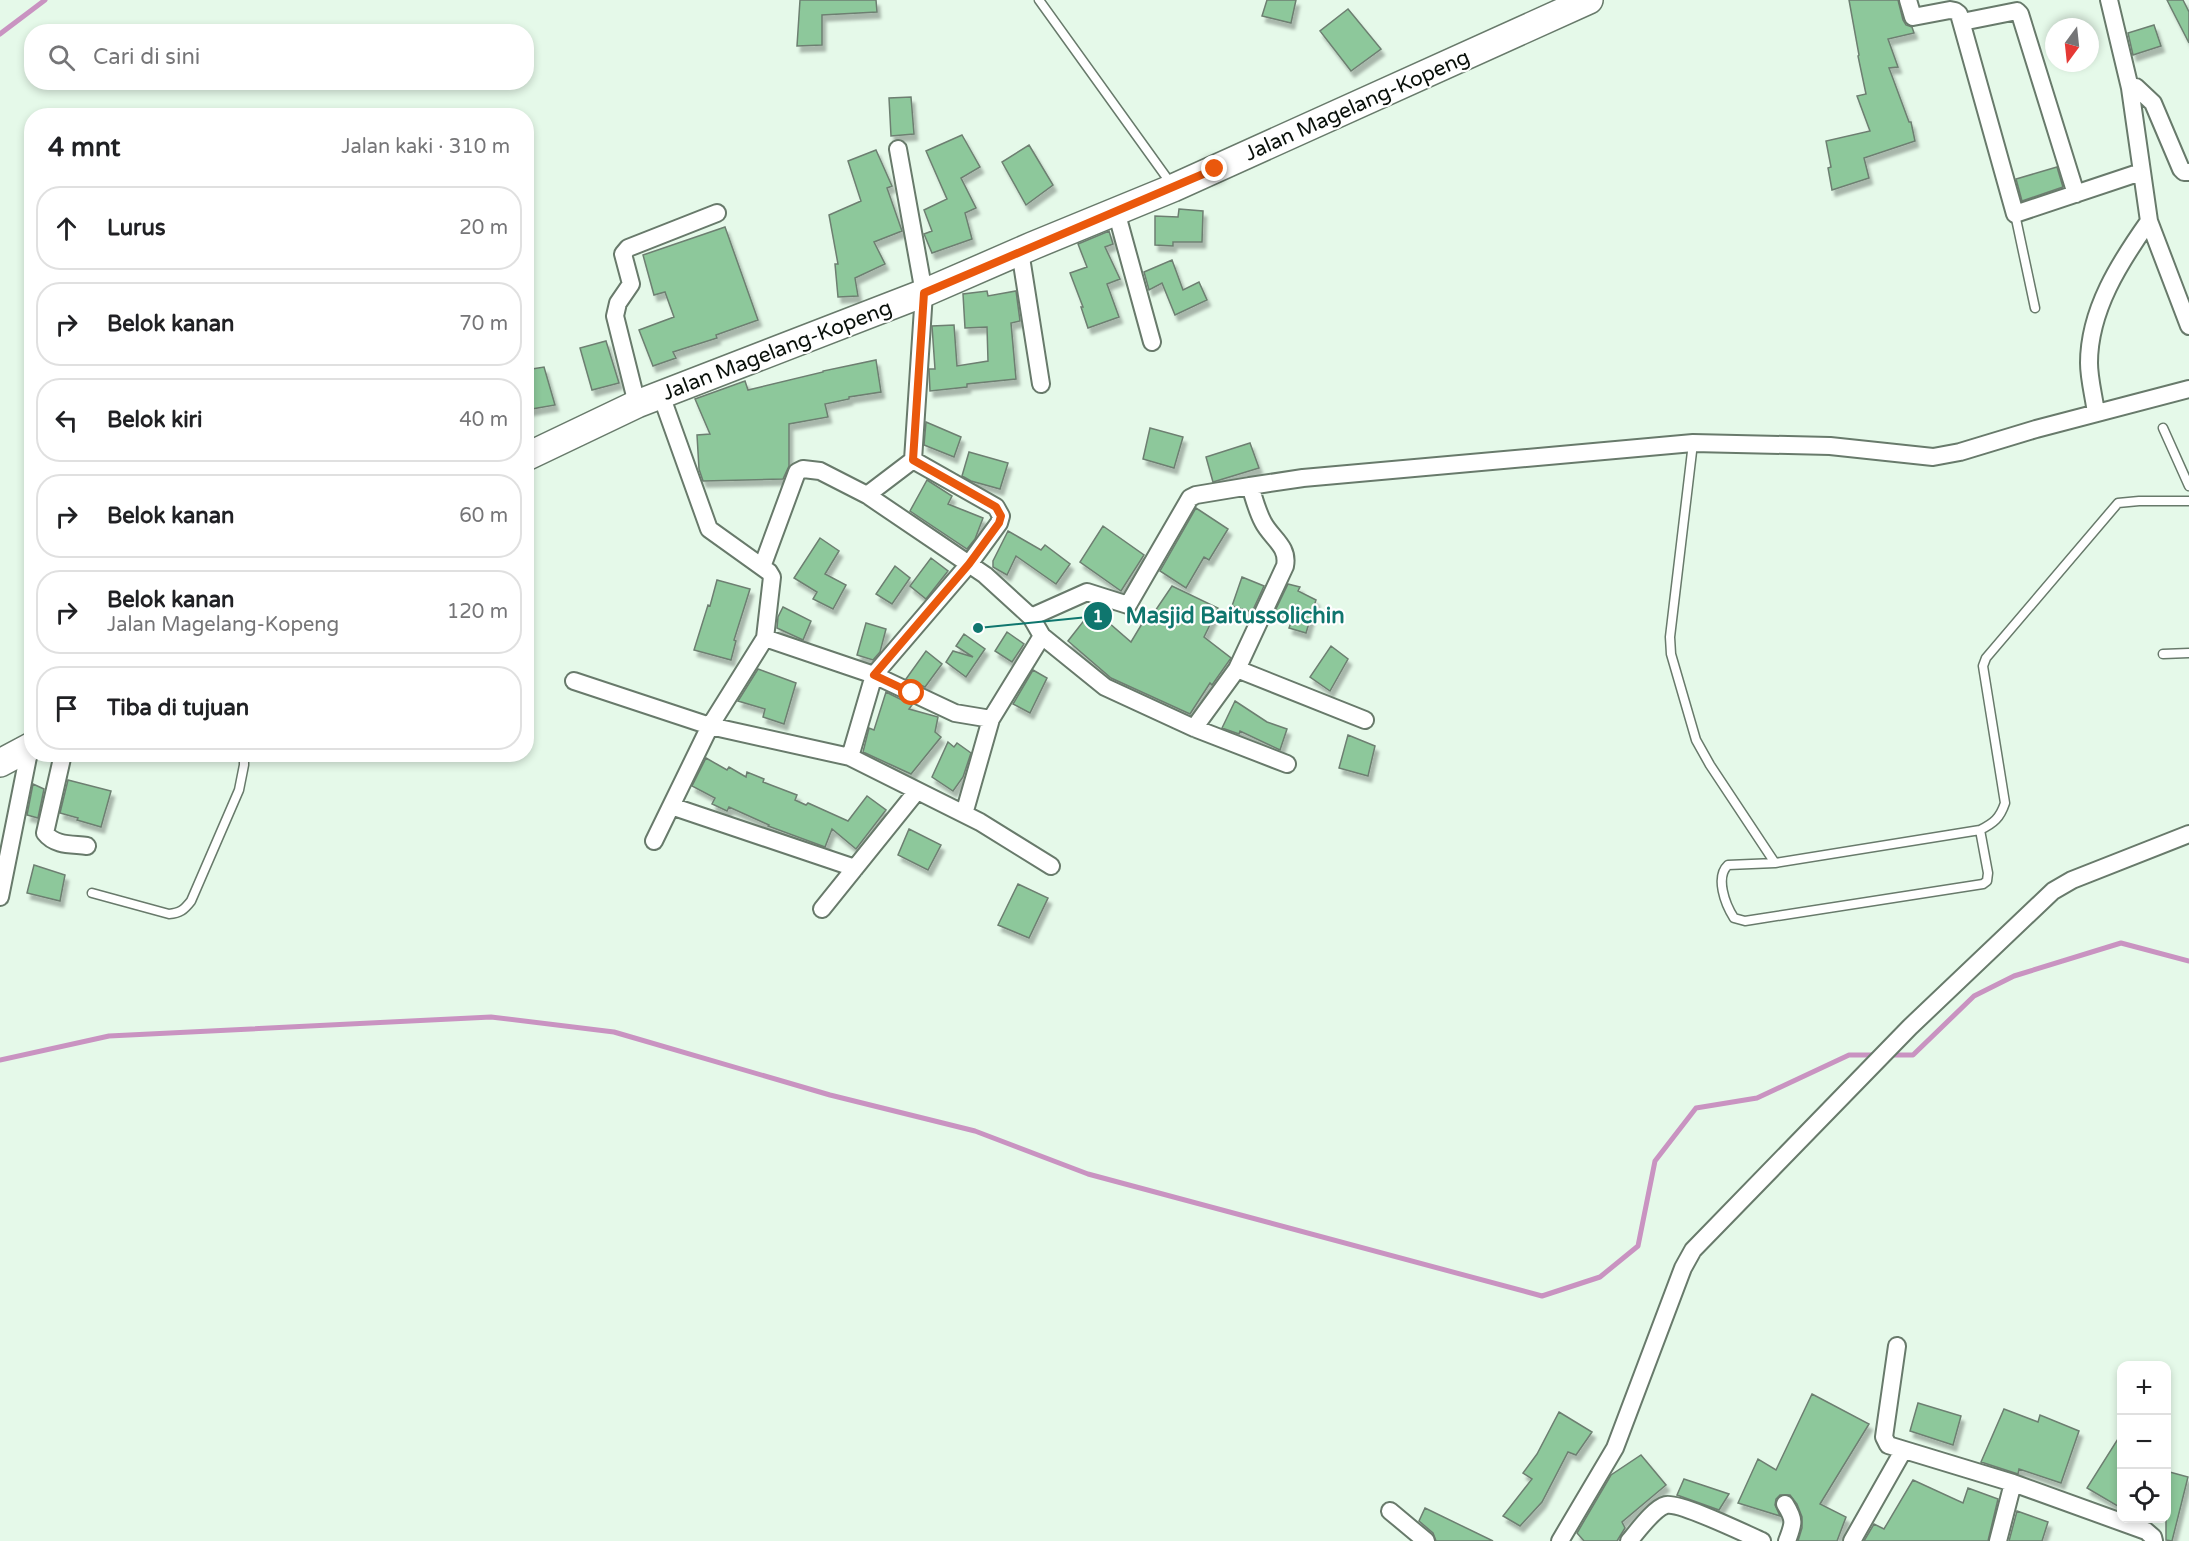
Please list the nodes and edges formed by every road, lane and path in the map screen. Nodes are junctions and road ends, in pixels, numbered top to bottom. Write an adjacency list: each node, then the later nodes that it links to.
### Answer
1 (1040, 0): 10 (lane)
2 (1589, 0): 10 (main road, Jalan Magelang-Kopeng)
3 (1908, 0): 5 (street)
4 (2109, 0): 6 (street)
5 (1962, 22): 11 (street); 14 (street)
6 (2130, 88): 8 (street); 9 (street)
7 (898, 149): 17 (street)
8 (2141, 172): 11 (street); 15 (street)
9 (2189, 172)
10 (1173, 188): 12 (main road, Jalan Magelang-Kopeng)
11 (2076, 194): 14 (street)
12 (1116, 212): 16 (main road, Jalan Magelang-Kopeng); 20 (street)
13 (717, 213): 23 (street)
14 (2015, 214): 18 (lane)
15 (2149, 221): 19 (street); 24 (street)
16 (1020, 251): 17 (main road, Jalan Magelang-Kopeng); 21 (street)
17 (924, 293): 23 (main road, Jalan Magelang-Kopeng); 28 (street)
18 (2035, 308)
19 (2189, 326)
20 (1152, 342)
21 (1041, 384)
22 (2189, 390): 24 (street)
23 (649, 400): 27 (main road, Jalan Magelang-Kopeng); 34 (street)
24 (2096, 413): 26 (street)
25 (2163, 428): 30 (lane)
26 (1693, 443): 29 (street); 61 (lane)
27 (534, 454)
28 (913, 460): 31 (street); 33 (street)
29 (1250, 486): 35 (street); 40 (street)
30 (2189, 486)
31 (867, 495): 33 (street); 34 (street)
32 (2189, 501): 57 (lane)
33 (969, 564): 35 (street); 41 (street)
34 (762, 567): 37 (street)
35 (1031, 617): 36 (street)
36 (1042, 636): 43 (street); 46 (street)
37 (765, 638): 41 (street); 45 (street)
38 (2189, 653): 39 (lane)
39 (2163, 654)
40 (1237, 669): 44 (street); 46 (street)
41 (874, 675): 43 (street); 48 (street)
42 (574, 681): 45 (street)
43 (991, 719): 56 (street)
44 (1365, 720)
45 (710, 726): 48 (street); 55 (street)
46 (1194, 729): 53 (street)
47 (24, 751): 52 (main road)
48 (850, 757): 54 (street)
49 (28, 762): 65 (street)
50 (61, 762): 60 (street)
51 (244, 762): 64 (lane)
52 (0, 763)
53 (1287, 764)
54 (917, 791): 56 (street); 63 (street)
55 (671, 806): 59 (street); 63 (street)
56 (964, 814): 62 (street)
57 (1980, 830): 61 (lane); 61 (lane)
58 (2189, 834): 73 (street)
59 (654, 841)
60 (87, 846)
61 (1775, 862)
62 (1051, 866)
63 (855, 868): 66 (street)
64 (92, 893)
65 (0, 897)
66 (822, 909)
67 (1897, 1346): 68 (street)
68 (1903, 1451): 69 (street); 77 (street)
69 (2013, 1483): 78 (street); 79 (street)
70 (1785, 1504): 76 (street)
71 (1390, 1511): 72 (street)
72 (1426, 1541)
73 (1560, 1541)
74 (1629, 1541): 75 (street)
75 (1762, 1541)
76 (1787, 1541)
77 (1852, 1541)
78 (1998, 1541)
79 (2154, 1541)

